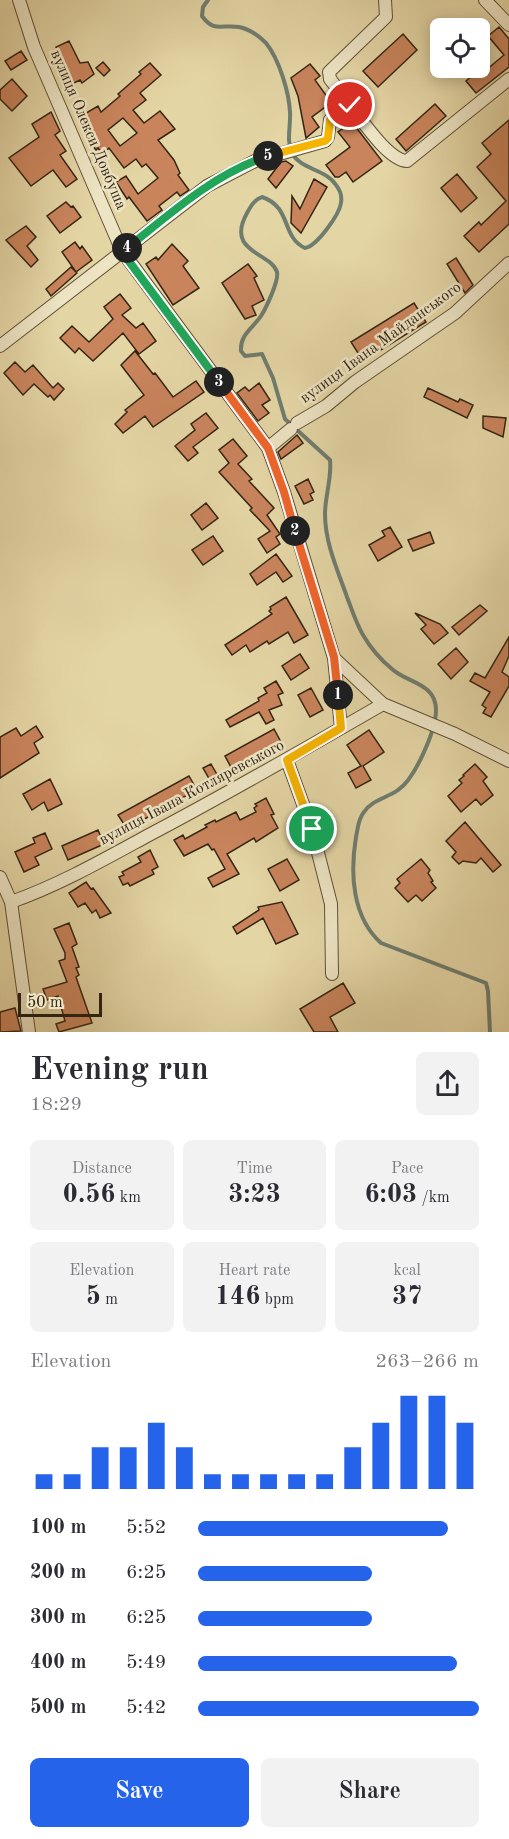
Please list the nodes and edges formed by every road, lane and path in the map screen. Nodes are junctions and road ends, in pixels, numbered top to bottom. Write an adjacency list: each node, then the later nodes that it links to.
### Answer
1 (19, 0): 7 (street, вулиця Олекси Довбуша)
2 (385, 0): 6 (street)
3 (485, 0): 4 (street)
4 (509, 25)
5 (509, 79): 6 (street)
6 (350, 105): 7 (street)
7 (122, 251): 9 (street); 10 (street, вулиця Олекси Довбуша)
8 (509, 263): 10 (street, вулиця Івана Майданського)
9 (0, 346)
10 (268, 448): 11 (street, вулиця Олекси Довбуша)
11 (334, 657): 12 (street, вулиця Олекси Довбуша); 13 (street)
12 (383, 704): 13 (street, вулиця Івана Котляревського); 15 (street, вулиця Олекси Довбуша)
13 (341, 728): 14 (street, вулиця Івана Котляревського)
14 (287, 760): 17 (street, вулиця Івана Котляревського); 18 (street)
15 (509, 760)
16 (0, 877): 17 (street)
17 (11, 902): 19 (street)
18 (332, 974)
19 (29, 1032)

